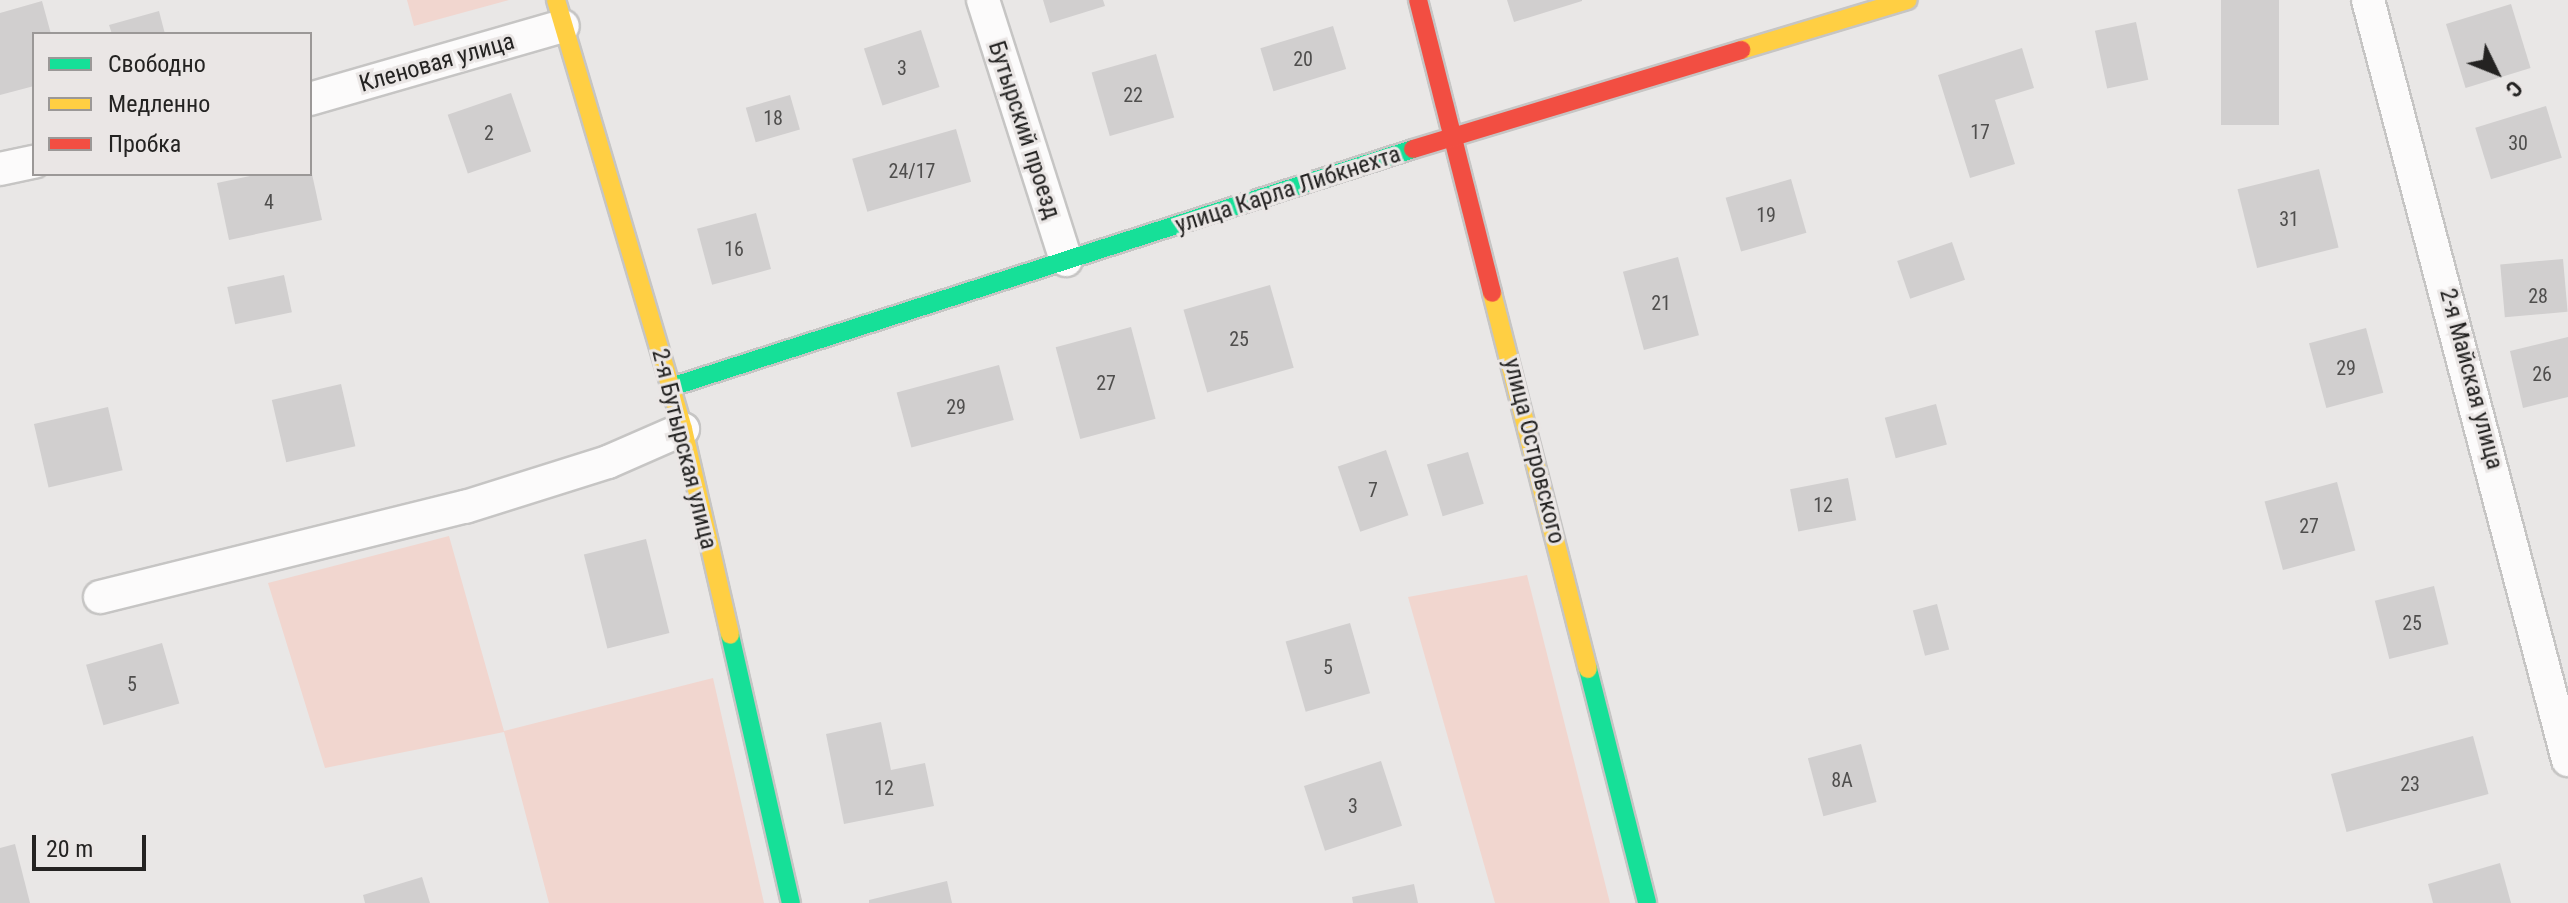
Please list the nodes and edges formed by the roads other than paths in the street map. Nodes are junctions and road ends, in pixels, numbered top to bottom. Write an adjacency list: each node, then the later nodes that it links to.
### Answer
1 (983, 0): 11 (street, Бутырский проезд)
2 (1418, 0): 8 (street, улица Островского)
3 (1908, 0): 5 (street, улица Карла Либкнехта)
4 (2368, 0): 15 (street, 2-я Майская улица)
5 (1854, 8): 8 (street, улица Карла Либкнехта)
6 (560, 13): 7 (street, Кленовая улица); 12 (street, 2-я Бутырская улица)
7 (312, 98)
8 (1456, 135): 11 (street, улица Карла Либкнехта); 17 (street, улица Островского)
9 (32, 162): 10 (street)
10 (0, 169)
11 (1066, 260): 12 (street, улица Карла Либкнехта)
12 (671, 387): 13 (street, 2-я Бутырская улица)
13 (683, 429): 14 (street); 16 (street, 2-я Бутырская улица)
14 (100, 597)
15 (2568, 760)
16 (791, 903)
17 (1647, 903)

